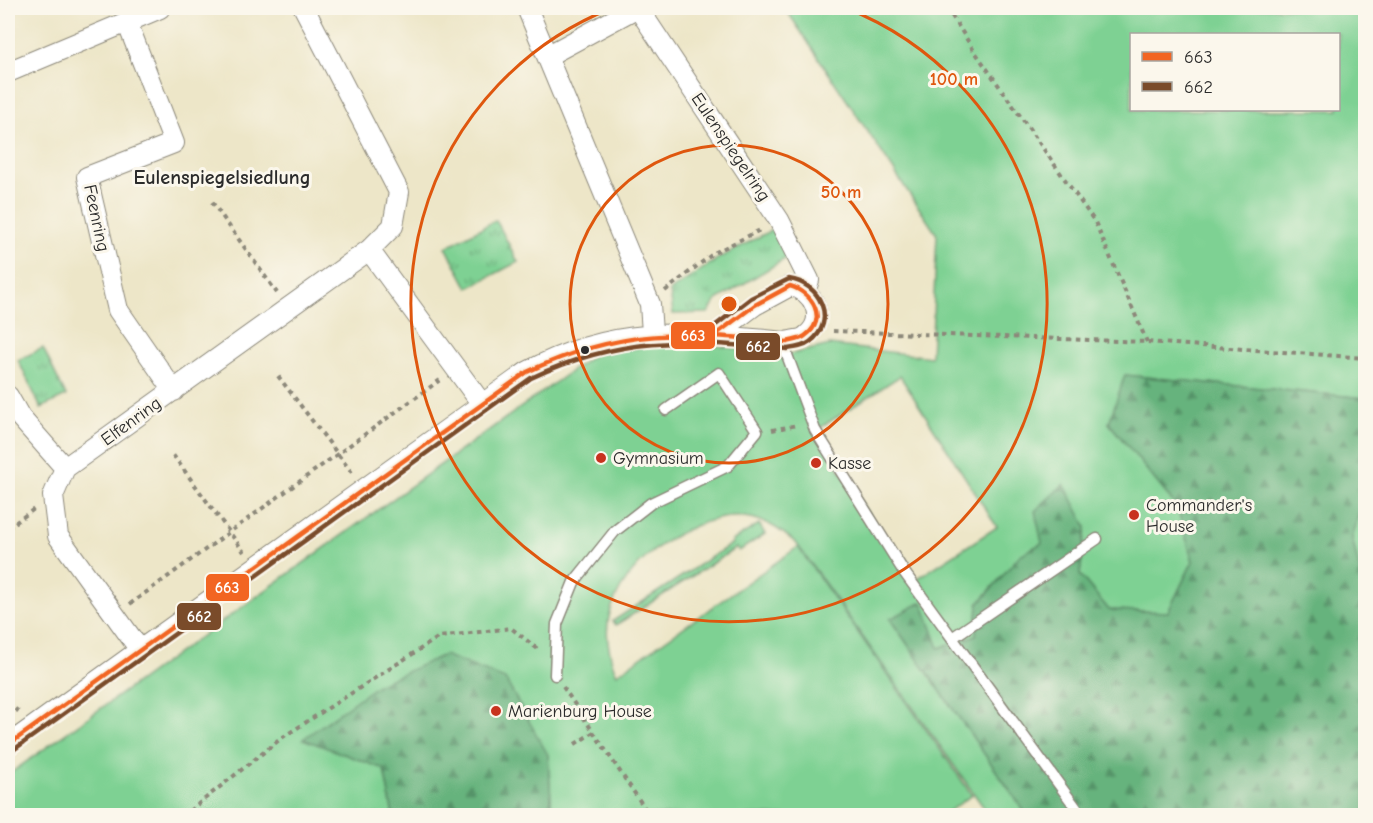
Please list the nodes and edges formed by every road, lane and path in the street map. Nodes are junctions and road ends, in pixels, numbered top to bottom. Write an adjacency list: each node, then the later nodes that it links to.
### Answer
1 (160, 8): 6 (street)
2 (527, 8): 7 (street)
3 (637, 8): 7 (street, Eulenspiegelring); 10 (street, Eulenspiegelring)
4 (947, 8): 19 (path)
5 (311, 10): 11 (street, Elfenring)
6 (127, 22): 8 (street); 23 (street, Feenring)
7 (547, 56): 13 (street)
8 (8, 72)
9 (212, 202): 14 (path)
10 (779, 220): 12 (street, Eulenspiegelring); 13 (path)
11 (369, 250): 14 (street, Elfenring); 21 (street)
12 (805, 291): 15 (street, Eulenspiegelring); 17 (street)
13 (650, 304): 16 (street)
14 (288, 308): 23 (street, Elfenring)
15 (816, 326): 18 (street); 19 (path)
16 (652, 333): 17 (street); 25 (street)
17 (715, 336): 18 (street)
18 (787, 342): 27 (lane)
19 (1147, 342): 20 (path)
20 (1365, 358)
21 (456, 369): 25 (street); 30 (path)
22 (278, 376): 30 (path)
23 (174, 391): 31 (street, Elfenring)
24 (8, 396): 31 (street)
25 (482, 404): 32 (street)
26 (666, 410): 28 (lane)
27 (815, 430): 28 (path); 39 (lane)
28 (757, 431): 41 (lane)
29 (173, 455): 35 (path)
30 (338, 455): 32 (path); 35 (path)
31 (65, 468): 33 (street)
32 (364, 489): 37 (street)
33 (53, 496): 34 (path); 38 (street)
34 (8, 528)
35 (230, 532): 37 (path); 38 (path)
36 (1097, 539): 39 (lane)
37 (255, 568): 40 (street)
38 (115, 615): 40 (street)
39 (952, 638): 49 (lane)
40 (140, 650): 46 (street)
41 (555, 675): 44 (path); 47 (path)
42 (8, 703): 43 (path)
43 (24, 717)
44 (594, 732): 45 (path); 48 (path)
45 (575, 744)
46 (8, 745)
47 (183, 816)
48 (650, 816)
49 (1082, 816)

